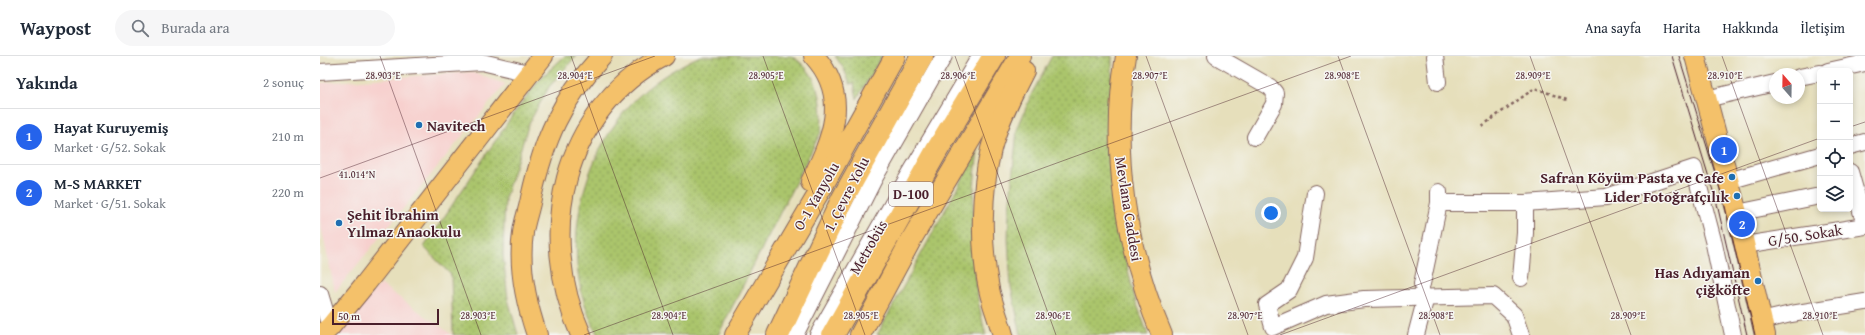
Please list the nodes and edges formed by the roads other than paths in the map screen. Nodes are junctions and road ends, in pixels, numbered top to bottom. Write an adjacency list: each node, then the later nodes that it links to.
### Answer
1 (543, 56): 19 (main road)
2 (602, 56): 47 (main road)
3 (664, 56): 48 (main road)
4 (814, 56): 38 (main road)
5 (895, 56): 38 (main road, O-1 Yanyolu)
6 (922, 56): 50 (highway, 1. Çevre Yolu)
7 (944, 56): 51 (street)
8 (980, 56): 52 (street, Metrobüs)
9 (994, 56): 53 (highway, D-100)
10 (1020, 56): 54 (main road)
11 (1033, 56): 40 (main road)
12 (1126, 56): 57 (main road, Mevlana Caddesi)
13 (1216, 56): 25 (street)
14 (1435, 56): 22 (street)
15 (1695, 56): 24 (main road)
16 (1865, 63): 17 (street)
17 (1842, 68)
18 (320, 72): 19 (street)
19 (528, 73): 45 (main road)
20 (1817, 74): 21 (street)
21 (1805, 76)
22 (1438, 82)
23 (1769, 84): 24 (street)
24 (1706, 99): 30 (main road)
25 (1255, 137)
26 (1865, 142): 27 (street)
27 (1853, 145)
28 (1817, 156): 30 (street)
29 (1852, 176): 31 (street)
30 (1728, 181): 35 (main road)
31 (1857, 190): 36 (street)
32 (1315, 193): 46 (street)
33 (1817, 197): 35 (street)
34 (1525, 203): 39 (street); 41 (street); 60 (street)
35 (1737, 213): 37 (main road)
36 (1865, 226): 37 (street, G/50. Sokak)
37 (1744, 245): 44 (main road)
38 (775, 264): 49 (main road, O-1 Yanyolu)
39 (1521, 278)
40 (989, 290): 55 (main road); 56 (main road)
41 (1424, 290): 46 (street); 58 (street); 59 (street)
42 (320, 294): 45 (street)
43 (1865, 302): 44 (street)
44 (1763, 328)
45 (325, 331)
46 (1275, 331)
47 (537, 335)
48 (581, 335)
49 (735, 335)
50 (778, 335)
51 (796, 335)
52 (818, 335)
53 (833, 335)
54 (860, 335)
55 (994, 335)
56 (1004, 335)
57 (1162, 335)
58 (1416, 335)
59 (1521, 335)
60 (1733, 335)

